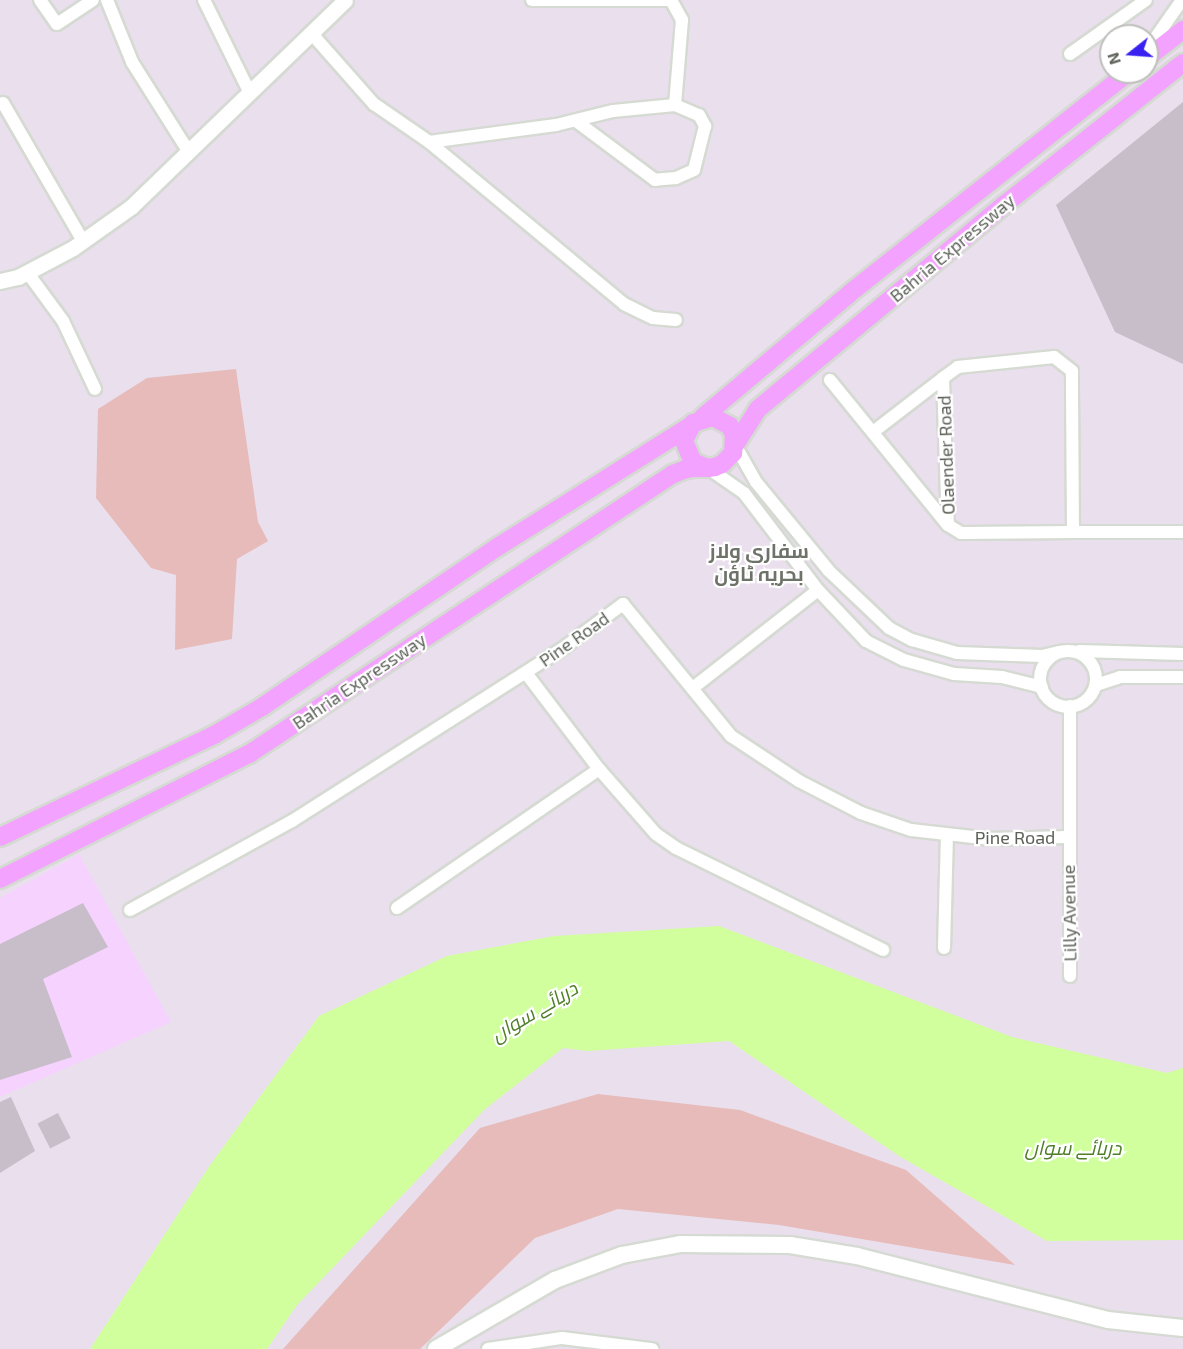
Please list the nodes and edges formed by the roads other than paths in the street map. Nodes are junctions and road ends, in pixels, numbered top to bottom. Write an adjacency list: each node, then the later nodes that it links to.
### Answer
1 (40, 0): 2 (street)
2 (93, 0)
3 (107, 0): 22 (street)
4 (204, 0): 17 (street)
5 (345, 0): 11 (street)
6 (532, 0): 7 (street)
7 (672, 0): 19 (street)
8 (1146, 0): 14 (street)
9 (1182, 0): 12 (street)
10 (1183, 30): 13 (main road)
11 (312, 33): 17 (street); 21 (street)
12 (1159, 33)
13 (1159, 49)
14 (1070, 54)
15 (1183, 63): 32 (main road, Bahria Expressway)
16 (1114, 84): 30 (main road, Bahria Expressway)
17 (250, 93): 22 (street)
18 (3, 103): 23 (street)
19 (675, 105): 20 (street); 20 (street)
20 (576, 122): 21 (street)
21 (429, 142): 26 (street)
22 (189, 152): 23 (street)
23 (83, 241): 24 (street)
24 (27, 272): 25 (street); 29 (street)
25 (0, 280)
26 (676, 320)
27 (943, 378): 31 (street); 34 (street, Olaender Road); 35 (street, Olaender Road)
28 (830, 380): 31 (street)
29 (95, 389)
30 (696, 422): 32 (main road); 33 (main road); 49 (main road, Bahria Expressway)
31 (873, 432): 34 (street)
32 (735, 445): 33 (main road); 39 (street)
33 (708, 468): 37 (street); 51 (main road, Bahria Expressway)
34 (948, 525): 35 (street, Olaender Road)
35 (1073, 532): 36 (street)
36 (1183, 532)
37 (818, 590): 44 (street); 45 (street)
38 (1075, 651): 39 (street); 40 (street); 43 (street)
39 (1060, 652): 45 (street)
40 (1183, 654)
41 (526, 673): 44 (street, Pine Road); 47 (street); 53 (street, Pine Road)
42 (1183, 677): 43 (street)
43 (1096, 685): 46 (street)
44 (694, 687): 48 (street, Pine Road)
45 (1042, 687): 46 (street)
46 (1070, 706): 50 (street, Lilly Avenue)
47 (599, 769): 52 (street); 55 (street)
48 (947, 836): 50 (street, Pine Road); 54 (street)
49 (0, 837)
50 (1067, 837): 56 (street, Lilly Avenue)
51 (0, 879)
52 (397, 909)
53 (130, 910)
54 (944, 948)
55 (883, 950)
56 (1070, 976)
57 (1183, 1328): 59 (main road)
58 (502, 1347): 60 (street); 61 (street)
59 (436, 1349)
60 (488, 1349)
61 (649, 1349)

